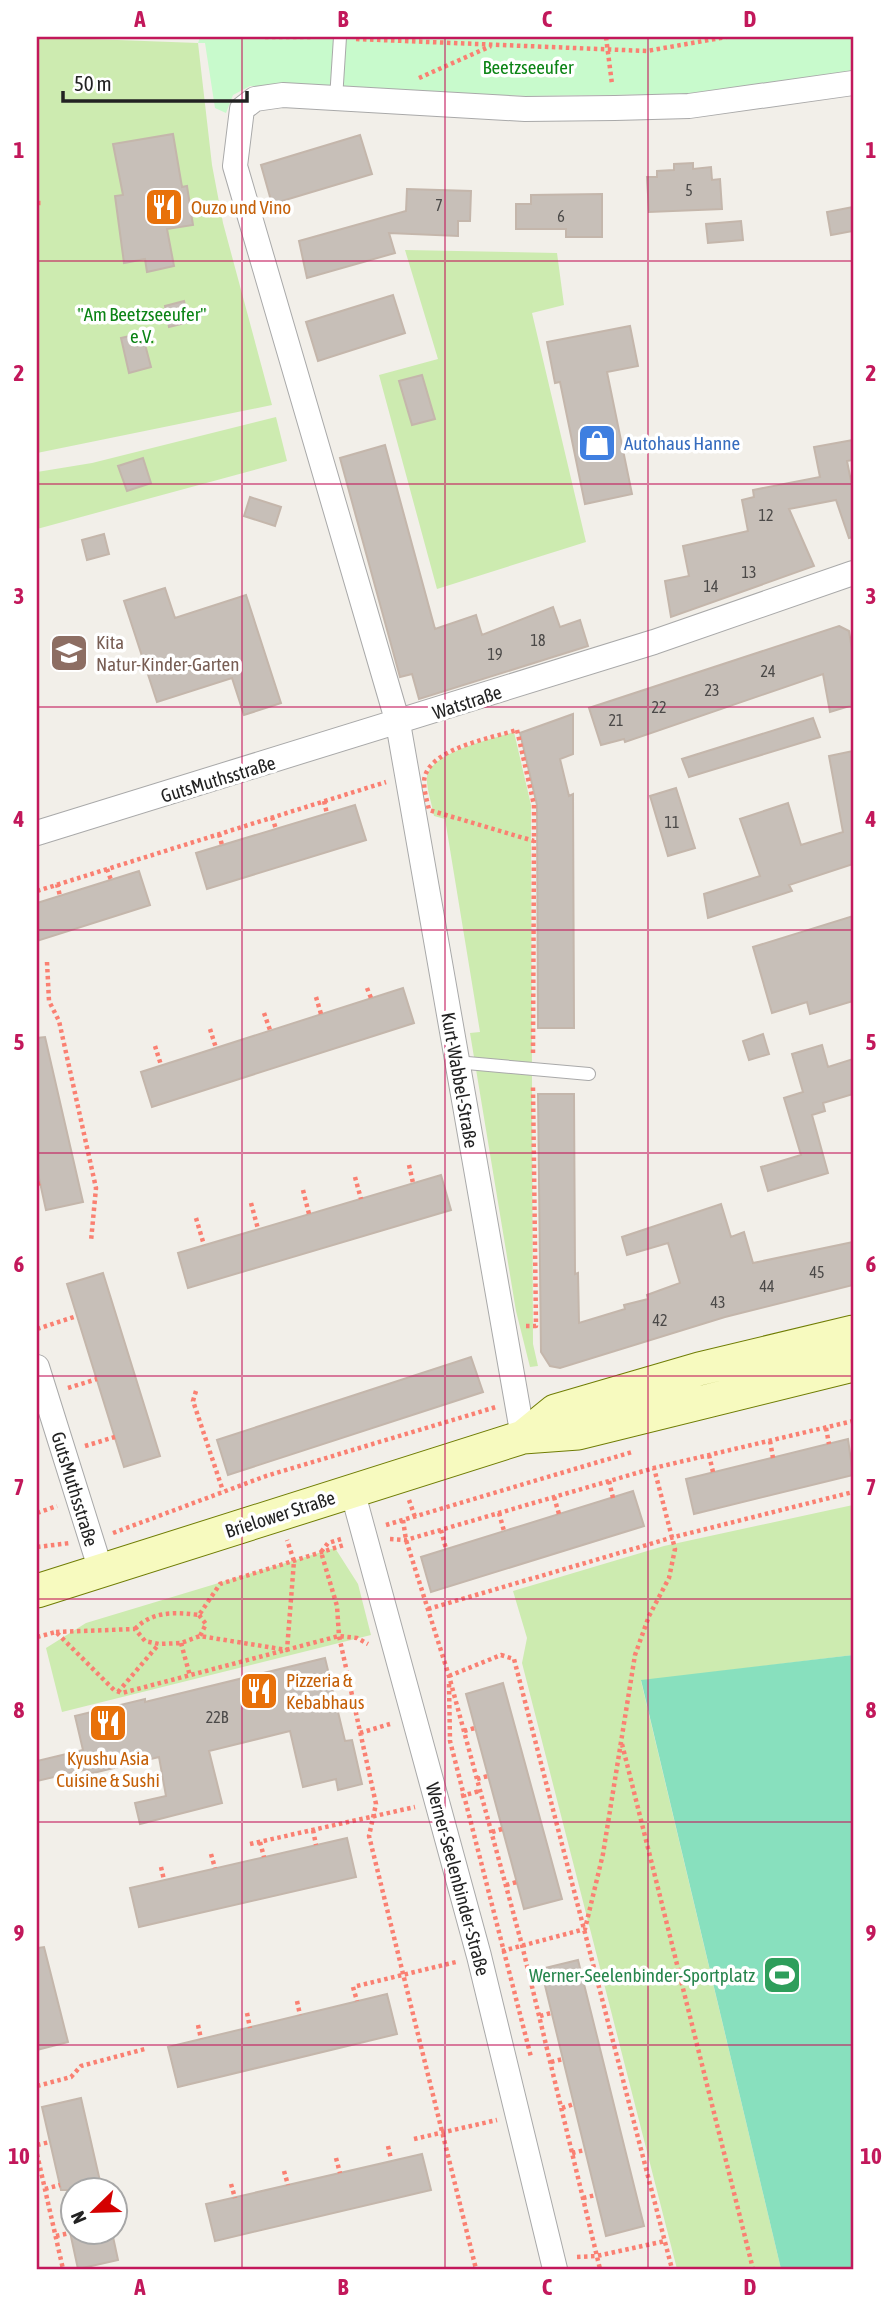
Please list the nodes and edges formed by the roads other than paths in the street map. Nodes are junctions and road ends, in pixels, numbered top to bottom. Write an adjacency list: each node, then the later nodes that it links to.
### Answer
1 (345, 38): 3 (lane)
2 (853, 83): 3 (street)
3 (336, 99): 5 (street)
4 (853, 573): 5 (street, Watstraße)
5 (398, 723): 6 (street, GutsMuthsstraße); 7 (street, Kurt-Wabbel-Straße)
6 (37, 833)
7 (456, 1062): 8 (lane); 12 (street, Kurt-Wabbel-Straße)
8 (589, 1074)
9 (853, 1332): 12 (main road, Brielower Straße)
10 (853, 1365): 12 (main road, Brielower Straße)
11 (37, 1367): 14 (street, GutsMuthsstraße)
12 (523, 1437): 13 (main road, Brielower Straße)
13 (352, 1490): 14 (main road, Brielower Straße); 16 (street, Werner-Seelenbinder-Straße)
14 (96, 1556): 15 (main road, Brielower Straße)
15 (37, 1591)
16 (554, 2264)

